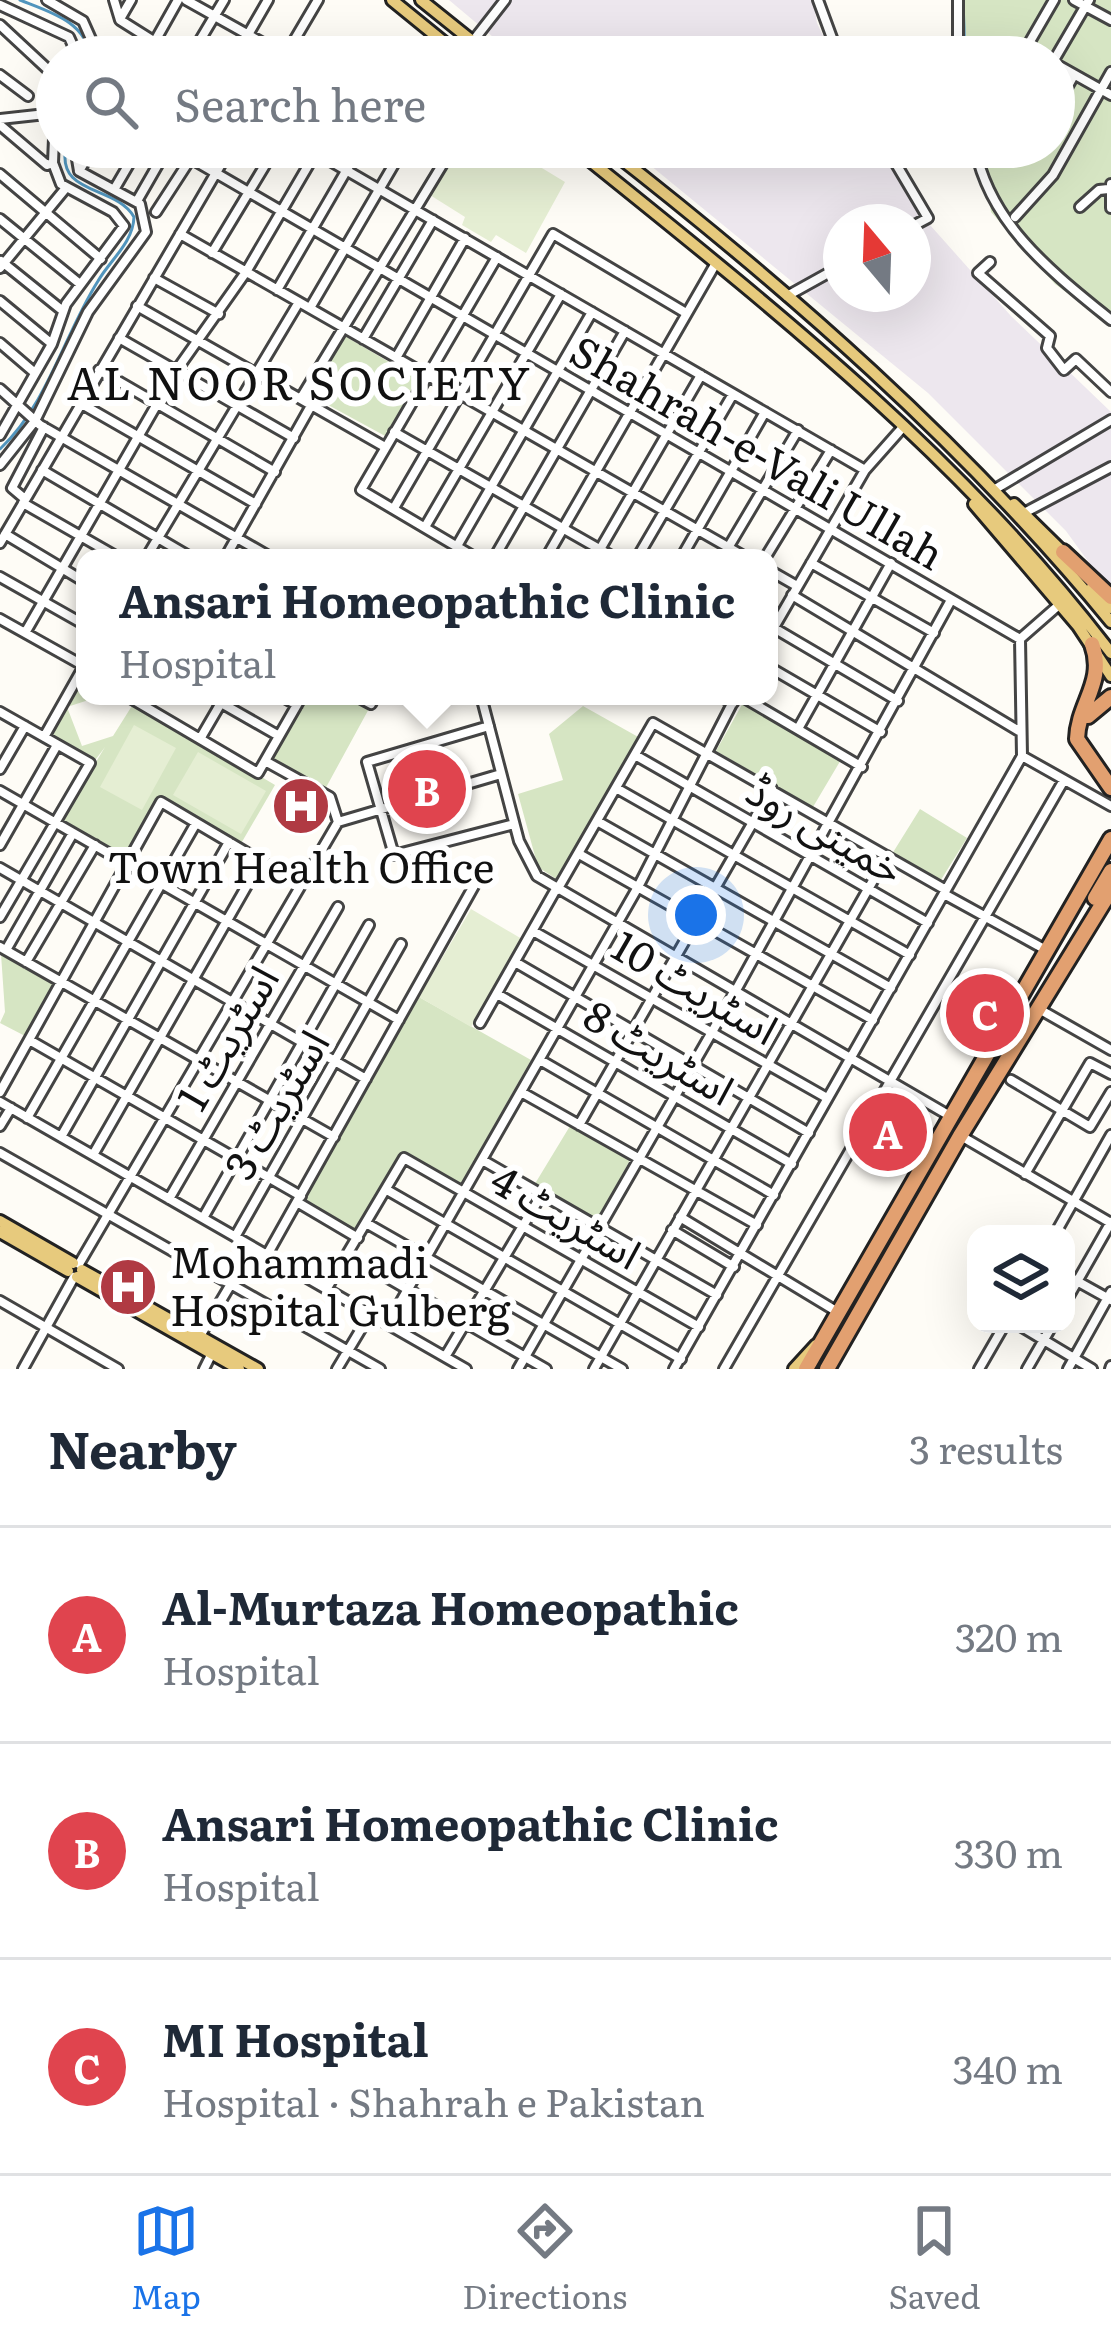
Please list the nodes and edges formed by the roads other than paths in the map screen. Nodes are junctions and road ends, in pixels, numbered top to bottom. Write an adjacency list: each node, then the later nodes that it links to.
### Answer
1 (47, 0): 18 (street)
2 (74, 0): 18 (street)
3 (114, 0): 20 (street)
4 (131, 0): 20 (street)
5 (182, 0): 19 (street); 27 (street)
6 (224, 0): 19 (street)
7 (268, 0): 23 (street)
8 (318, 0): 30 (street)
9 (392, 0): 31 (main road)
10 (421, 0): 32 (main road)
11 (506, 0): 33 (street)
12 (818, 0): 34 (street)
13 (958, 0): 35 (street)
14 (1054, 0): 36 (street)
15 (1075, 0): 16 (street)
16 (1088, 3): 21 (street); 37 (street)
17 (0, 4): 24 (street)
18 (75, 15): 25 (street)
19 (215, 16): 23 (street); 28 (street)
20 (120, 20): 26 (street)
21 (1111, 20)
22 (0, 25): 38 (street)
23 (248, 34): 29 (street)
24 (65, 36)
25 (92, 36)
26 (145, 36)
27 (159, 36)
28 (203, 36)
29 (251, 36)
30 (297, 36)
31 (436, 36)
32 (465, 36)
33 (477, 36)
34 (831, 36)
35 (958, 36)
36 (1033, 36)
37 (1069, 36)
38 (36, 58)
39 (1111, 72): 42 (street)
40 (0, 75): 43 (street)
41 (1075, 75): 42 (street)
42 (1106, 93): 46 (street)
43 (28, 96)
44 (36, 114): 45 (street)
45 (0, 122): 47 (street)
46 (1075, 141)
47 (36, 155)
48 (54, 168): 72 (street)
49 (78, 168): 67 (street)
50 (81, 168): 67 (street)
51 (127, 168): 71 (street)
52 (161, 168): 75 (street)
53 (184, 168): 81 (street)
54 (209, 168): 68 (street, Shahrah-e-Vali Ullah)
55 (218, 168): 68 (street)
56 (264, 168): 74 (street)
57 (304, 168): 80 (street)
58 (343, 168): 66 (street)
59 (392, 168): 73 (street)
60 (438, 168): 79 (street)
61 (599, 168): 94 (main road)
62 (632, 168): 106 (main road)
63 (898, 168): 76 (street)
64 (982, 168): 117 (street)
65 (1058, 168): 83 (street)
66 (346, 170): 73 (street); 86 (street)
67 (79, 171): 71 (street)
68 (216, 172): 74 (street, Shahrah-e-Vali Ullah); 87 (street)
69 (0, 174): 82 (street)
70 (1109, 187): 77 (street); 78 (street)
71 (116, 188): 75 (street)
72 (65, 189): 82 (street); 93 (street)
73 (379, 189): 79 (street); 90 (street)
74 (250, 193): 80 (street, Shahrah-e-Vali Ullah); 91 (street)
75 (137, 201): 151 (street)
76 (920, 204)
77 (1081, 207)
78 (1111, 208)
79 (416, 210): 85 (street); 97 (street)
80 (280, 211): 86 (street, Shahrah-e-Vali Ullah); 98 (street)
81 (156, 212)
82 (45, 213): 89 (street); 93 (street)
83 (1015, 217)
84 (0, 219): 89 (street)
85 (433, 220): 88 (street); 102 (street)
86 (313, 230): 90 (street, Shahrah-e-Vali Ullah); 104 (street)
87 (179, 234): 91 (street); 101 (street)
88 (465, 238): 92 (street); 107 (street)
89 (24, 239): 96 (street); 103 (street)
90 (344, 248): 97 (street, Shahrah-e-Vali Ullah); 111 (street)
91 (212, 253): 98 (street)
92 (497, 257): 99 (street); 116 (street)
93 (100, 259): 103 (street)
94 (716, 262): 114 (street); 152 (main road)
95 (990, 262): 138 (street)
96 (1, 264): 112 (street)
97 (380, 269): 102 (street, Shahrah-e-Vali Ullah); 118 (street)
98 (246, 272): 104 (street); 115 (street)
99 (530, 276): 105 (street); 114 (street); 120 (street)
100 (823, 276): 106 (street)
101 (154, 278): 110 (street); 115 (street)
102 (398, 279): 107 (street, Shahrah-e-Vali Ullah); 123 (street)
103 (80, 284): 112 (street)
104 (277, 290): 109 (street)
105 (561, 294): 113 (street); 127 (street)
106 (787, 296): 173 (main road)
107 (430, 298): 116 (street, Shahrah-e-Vali Ullah); 128 (street)
108 (0, 301): 125 (street)
109 (298, 302): 111 (street); 133 (street)
110 (137, 306): 121 (street); 122 (street)
111 (310, 308): 118 (street)
112 (63, 311): 125 (street)
113 (592, 312): 119 (street); 131 (street)
114 (686, 313): 126 (street)
115 (219, 314): 121 (street)
116 (460, 316): 120 (street, Shahrah-e-Vali Ullah); 135 (street)
117 (1111, 320)
118 (345, 328): 123 (street); 141 (street)
119 (625, 331): 126 (street); 137 (street)
120 (493, 334): 127 (street, Shahrah-e-Vali Ullah); 140 (street)
121 (197, 337): 130 (street); 133 (street)
122 (119, 338): 129 (street); 130 (street)
123 (363, 339): 128 (street)
124 (0, 343): 132 (street)
125 (52, 344): 132 (street)
126 (663, 353): 134 (street); 149 (street)
127 (526, 354): 131 (street, Shahrah-e-Vali Ullah); 147 (street)
128 (396, 358): 135 (street)
129 (99, 370): 142 (street); 143 (street)
130 (176, 371): 143 (street); 146 (street)
131 (557, 371): 137 (street, Shahrah-e-Vali Ullah); 153 (street)
132 (35, 373): 145 (street)
133 (255, 374): 141 (street); 146 (street)
134 (701, 375): 139 (street); 156 (street)
135 (427, 377): 140 (street); 155 (street)
136 (0, 389): 145 (street)
137 (591, 391): 149 (street, Shahrah-e-Vali Ullah); 163 (street)
138 (1111, 392)
139 (734, 393): 148 (street); 166 (street)
140 (458, 394): 147 (street); 165 (street)
141 (301, 398): 144 (street)
142 (80, 403): 158 (street); 159 (street)
143 (158, 404): 159 (street); 160 (street)
144 (312, 404): 161 (street); 162 (street)
145 (15, 406): 151 (street); 157 (street)
146 (236, 406): 160 (street); 161 (street)
147 (490, 412): 153 (street); 169 (street)
148 (765, 412): 154 (street); 176 (street)
149 (628, 413): 156 (street, Shahrah-e-Vali Ullah); 175 (street)
150 (1111, 419): 179 (street)
151 (33, 420): 158 (street); 167 (street); 182 (street)
152 (904, 425): 172 (street); 226 (main road)
153 (523, 430): 163 (street); 178 (street)
154 (798, 430): 164 (street); 180 (street)
155 (394, 432): 162 (street); 165 (street)
156 (665, 434): 166 (street, Shahrah-e-Vali Ullah); 181 (street)
157 (0, 435)
158 (61, 436): 170 (street); 174 (street)
159 (140, 437): 171 (street); 174 (street)
160 (217, 438): 171 (street); 177 (street)
161 (294, 438): 177 (street)
162 (385, 447): 187 (street)
163 (558, 449): 175 (street); 186 (street)
164 (831, 449): 172 (street); 188 (street)
165 (427, 451): 169 (street); 187 (street)
166 (698, 452): 176 (street, Shahrah-e-Vali Ullah); 189 (street)
167 (0, 465)
168 (1111, 466): 190 (street)
169 (460, 469): 178 (street); 191 (street)
170 (42, 470): 182 (street); 183 (street)
171 (198, 470): 184 (street); 185 (street)
172 (865, 470): 192 (street)
173 (976, 470): 179 (main road); 233 (main road)
174 (120, 471): 183 (street); 184 (street)
175 (596, 471): 181 (street); 193 (street)
176 (731, 471): 180 (street, Shahrah-e-Vali Ullah); 194 (street)
177 (275, 472): 185 (street)
178 (491, 487): 186 (street); 199 (street)
179 (997, 488): 190 (main road)
180 (763, 490): 188 (street, Shahrah-e-Vali Ullah); 200 (street)
181 (633, 491): 189 (street); 210 (street)
182 (24, 501): 195 (street); 198 (street)
183 (100, 504): 195 (street); 196 (street)
184 (177, 504): 196 (street); 197 (street)
185 (256, 504): 197 (street)
186 (524, 507): 193 (street); 207 (street)
187 (394, 508): 191 (street)
188 (794, 508): 192 (street, Shahrah-e-Vali Ullah); 214 (street)
189 (664, 510): 194 (street); 211 (street)
190 (1024, 513): 215 (main road)
191 (425, 527): 199 (street)
192 (832, 527): 216 (street); 217 (street, Shahrah-e-Vali Ullah)
193 (564, 528): 208 (street); 209 (street)
194 (697, 529): 200 (street); 212 (street)
195 (81, 536): 201 (street); 218 (street)
196 (158, 538): 202 (street); 203 (street)
197 (237, 538): 204 (street); 205 (street)
198 (2, 539): 218 (street)
199 (457, 546): 206 (street)
200 (728, 547): 213 (street)
201 (103, 549)
202 (151, 549)
203 (177, 549)
204 (230, 549)
205 (256, 549)
206 (462, 549)
207 (499, 549)
208 (551, 549)
209 (591, 549)
210 (601, 549)
211 (642, 549)
212 (686, 549)
213 (731, 549)
214 (770, 549)
215 (1063, 552): 222 (highway); 229 (main road)
216 (811, 563): 223 (street); 225 (street)
217 (891, 563): 225 (street); 227 (street, Shahrah-e-Vali Ullah)
218 (62, 568): 220 (street); 228 (street)
219 (0, 577): 228 (street)
220 (76, 577)
221 (778, 578): 223 (street)
222 (1105, 586): 224 (highway)
223 (795, 591): 232 (street); 234 (street)
224 (1111, 597)
225 (874, 598): 234 (street); 236 (street)
226 (1060, 599): 238 (street); 239 (main road); 240 (main road)
227 (951, 600): 236 (street); 238 (street, Shahrah-e-Vali Ullah)
228 (43, 602): 231 (street); 235 (street)
229 (1111, 608)
230 (0, 619): 235 (street)
231 (76, 620)
232 (778, 620)
233 (1111, 622)
234 (854, 632): 242 (street); 243 (street)
235 (25, 633): 241 (street)
236 (934, 633): 243 (street)
237 (778, 635): 242 (street)
238 (1020, 639): 261 (street)
239 (1092, 644): 245 (main road); 279 (highway)
240 (1111, 652)
241 (76, 663)
242 (836, 663): 247 (street); 249 (street)
243 (915, 668): 249 (street); 261 (street)
244 (778, 672): 247 (street)
245 (1111, 676)
246 (76, 682): 264 (street)
247 (818, 695): 260 (street); 262 (street)
248 (1111, 697): 272 (highway)
249 (898, 700): 262 (street)
250 (149, 705): 265 (street)
251 (220, 705): 265 (street)
252 (232, 705): 263 (street)
253 (296, 705): 263 (street)
254 (484, 705): 258 (street)
255 (734, 705): 267 (street)
256 (752, 705): 260 (street)
257 (0, 712): 259 (street)
258 (489, 726): 274 (street); 283 (street)
259 (25, 727): 264 (street); 273 (street)
260 (799, 727): 271 (street)
261 (1019, 731): 269 (street)
262 (881, 732): 271 (street)
263 (279, 736): 270 (street)
264 (44, 737): 266 (street)
265 (200, 739): 270 (street)
266 (57, 745): 281 (street); 287 (street)
267 (711, 752): 268 (street); 277 (street); 278 (street)
268 (635, 755): 276 (street); 277 (street, خمینی روڈ)
269 (1022, 756): 275 (street); 316 (street)
270 (265, 760): 286 (street)
271 (862, 767): 291 (street)
272 (1108, 767)
273 (0, 770)
274 (501, 774): 283 (street); 289 (street)
275 (1064, 780): 282 (street); 321 (street)
276 (616, 788): 284 (street); 285 (street)
277 (693, 788): 284 (street); 290 (street, خمینی روڈ)
278 (772, 788): 290 (street); 291 (street)
279 (1111, 788)
280 (0, 791): 281 (street)
281 (25, 805): 287 (street); 295 (street)
282 (1111, 806)
283 (380, 808): 286 (street); 289 (street)
284 (675, 820): 297 (street); 299 (street)
285 (597, 821): 298 (street); 299 (street)
286 (338, 822): 308 (street)
287 (56, 823): 292 (street); 306 (street)
288 (196, 823): 294 (street); 303 (street); 307 (street)
289 (514, 824): 314 (street)
290 (752, 824): 297 (street); 300 (street, خمینی روڈ)
291 (830, 824): 300 (street); 301 (street)
292 (73, 832): 296 (street); 315 (street)
293 (1111, 839): 336 (highway)
294 (229, 842): 302 (street); 318 (street)
295 (0, 845)
296 (95, 845): 303 (street); 319 (street)
297 (734, 853): 310 (street); 312 (street)
298 (578, 854): 311 (street); 314 (street)
299 (656, 854): 310 (street); 311 (street)
300 (812, 856): 312 (street); 313 (street, خمینی روڈ)
301 (887, 856): 313 (street); 316 (street)
302 (261, 861): 308 (street); 324 (street)
303 (130, 865): 307 (street); 327 (street)
304 (0, 868): 306 (street)
305 (1111, 871): 340 (highway)
306 (21, 880): 315 (street); 322 (street)
307 (163, 884): 318 (street); 332 (street)
308 (300, 884): 333 (street)
309 (476, 884): 361 (street)
310 (714, 886): 323 (street); 325 (street)
311 (638, 887): 323 (street); 330 (street)
312 (793, 889): 325 (street); 326 (street)
313 (868, 889): 326 (street); 328 (street, خمینی روڈ)
314 (557, 890): 330 (street); 331 (street)
315 (39, 891): 319 (street); 335 (street)
316 (945, 892): 321 (street); 328 (street)
317 (1111, 894): 340 (highway)
318 (194, 902): 324 (street); 342 (street)
319 (62, 903): 327 (street); 343 (street)
320 (338, 907): 346 (street, اسٹریٹ 1)
321 (983, 916): 336 (street); 388 (street)
322 (0, 917)
323 (696, 919): 338 (street); 341 (street)
324 (228, 921): 333 (street); 347 (street)
325 (776, 921): 337 (street); 338 (street)
326 (850, 922): 337 (street); 339 (street)
327 (98, 923): 332 (street); 348 (street)
328 (928, 923): 339 (street)
329 (369, 925): 349 (street)
330 (616, 925): 341 (street); 345 (street)
331 (532, 931): 344 (street); 345 (street, اسٹریٹ 10)
332 (131, 943): 342 (street); 356 (street)
333 (267, 943): 346 (street); 357 (street)
334 (401, 944): 358 (street, اسٹریٹ 3)
335 (3, 948): 343 (street)
336 (1046, 950): 372 (highway)
337 (833, 953): 350 (street); 351 (street)
338 (757, 954): 350 (street); 352 (street)
339 (910, 955): 351 (street)
340 (1068, 956): 359 (highway)
341 (676, 957): 352 (street); 355 (street)
342 (163, 961): 347 (street); 360 (street)
343 (26, 962): 348 (street)
344 (515, 962): 353 (street); 354 (street)
345 (593, 964): 354 (street); 355 (street, اسٹریٹ 10)
346 (305, 965): 349 (street); 364 (street, اسٹریٹ 1)
347 (196, 980): 357 (street); 369 (street)
348 (65, 982): 356 (street); 370 (street)
349 (337, 984): 358 (street); 371 (street)
350 (814, 988): 362 (street); 365 (street)
351 (891, 988): 362 (street)
352 (735, 992): 365 (street); 368 (street)
353 (496, 994): 363 (street); 366 (street, اسٹریٹ 8)
354 (576, 996): 366 (street); 367 (street)
355 (653, 997): 367 (street); 368 (street, اسٹریٹ 10)
356 (99, 1000): 360 (street); 375 (street)
357 (234, 1001): 364 (street); 376 (street)
358 (370, 1003): 361 (street); 378 (street, اسٹریٹ 3)
359 (1036, 1008): 373 (street); 384 (highway)
360 (130, 1019): 369 (street); 383 (street)
361 (399, 1020): 385 (street)
362 (873, 1020): 374 (street)
363 (480, 1023)
364 (270, 1024): 371 (street); 387 (street, اسٹریٹ 1)
365 (793, 1025): 374 (street); 381 (street)
366 (557, 1029): 377 (street); 379 (street, اسٹریٹ 8)
367 (633, 1030): 379 (street); 380 (street)
368 (712, 1030): 380 (street); 381 (street, اسٹریٹ 10)
369 (164, 1039): 376 (street); 393 (street)
370 (31, 1041): 375 (street); 389 (street)
371 (303, 1043): 378 (street); 397 (street)
372 (987, 1049): 384 (highway); 401 (highway)
373 (1111, 1050)
374 (851, 1059): 388 (street); 396 (street)
375 (63, 1060): 383 (street); 402 (street)
376 (200, 1060): 387 (street); 403 (street)
377 (540, 1060): 390 (street); 392 (street)
378 (336, 1062): 385 (street); 404 (street, اسٹریٹ 3)
379 (616, 1063): 392 (street); 394 (street, اسٹریٹ 8)
380 (693, 1063): 394 (street); 395 (street)
381 (769, 1066): 395 (street); 396 (street, اسٹریٹ 10)
382 (1111, 1074): 400 (street)
383 (96, 1077): 393 (street); 411 (street)
384 (994, 1077): 410 (highway)
385 (366, 1079): 412 (street)
386 (1011, 1080): 400 (street)
387 (236, 1082): 397 (street); 414 (street, اسٹریٹ 1)
388 (890, 1082): 401 (street); 458 (street)
389 (0, 1092)
390 (520, 1092): 405 (street); 420 (street)
391 (1111, 1092): 400 (street)
392 (598, 1094): 405 (street); 407 (street)
393 (129, 1097): 403 (street); 416 (street)
394 (674, 1097): 407 (street); 408 (street, اسٹریٹ 8)
395 (752, 1099): 408 (street); 409 (street)
396 (827, 1099): 409 (street)
397 (270, 1101): 404 (street); 417 (street)
398 (0, 1102): 399 (street)
399 (11, 1108): 402 (street); 406 (street)
400 (1062, 1110): 422 (street)
401 (950, 1116): 470 (highway)
402 (27, 1118): 411 (street)
403 (165, 1119): 414 (street); 423 (street)
404 (304, 1120): 412 (street); 424 (street, اسٹریٹ 3)
405 (579, 1125): 418 (street)
406 (0, 1126)
407 (659, 1127): 418 (street); 419 (street)
408 (732, 1130): 419 (street); 421 (street, اسٹریٹ 8)
409 (809, 1132): 421 (street)
410 (960, 1136): 422 (street); 509 (highway)
411 (61, 1137): 416 (street)
412 (334, 1137): 431 (street)
413 (1110, 1137): 432 (street)
414 (204, 1138): 417 (street); 430 (street, اسٹریٹ 1)
415 (0, 1153): 433 (street)
416 (93, 1155): 423 (street)
417 (237, 1159): 424 (street); 435 (street)
418 (639, 1160): 426 (street); 443 (street)
419 (715, 1160): 426 (street); 429 (street)
420 (484, 1161): 427 (street); 428 (street)
421 (792, 1164): 429 (street)
422 (1025, 1174): 432 (street)
423 (132, 1177): 430 (street); 433 (street)
424 (269, 1178): 431 (street); 446 (street, اسٹریٹ 3)
425 (386, 1190): 427 (street, اسٹریٹ 4); 438 (street); 441 (street)
426 (696, 1191): 434 (street); 439 (street)
427 (464, 1194): 441 (street); 442 (street, اسٹریٹ 4)
428 (542, 1194): 442 (street); 443 (street)
429 (775, 1195): 439 (street)
430 (170, 1199): 435 (street)
431 (299, 1199): 447 (street); 449 (street)
432 (1073, 1202): 437 (street); 440 (street)
433 (108, 1215): 457 (street); 461 (street)
434 (680, 1217): 444 (street); 451 (street)
435 (203, 1218): 446 (street)
436 (0, 1221): 457 (main road)
437 (1111, 1222): 459 (street)
438 (366, 1223): 447 (street); 452 (street)
439 (757, 1225): 451 (street)
440 (1060, 1225)
441 (445, 1227): 452 (street); 453 (street)
442 (523, 1227): 453 (street); 455 (street, اسٹریٹ 4)
443 (600, 1229): 454 (street); 455 (street)
444 (672, 1230): 454 (street); 456 (street)
445 (0, 1232): 457 (main road)
446 (235, 1237): 448 (street)
447 (358, 1238): 450 (street)
448 (253, 1247): 449 (street); 461 (street)
449 (267, 1255): 462 (street)
450 (348, 1255): 462 (street); 463 (street)
451 (740, 1256): 456 (street); 458 (street)
452 (426, 1258): 463 (street); 464 (street)
453 (504, 1259): 464 (street); 465 (street)
454 (656, 1260): 466 (street); 467 (street)
455 (581, 1261): 465 (street); 466 (street, اسٹریٹ 4)
456 (734, 1268): 467 (street)
457 (75, 1270): 476 (street); 481 (main road); 485 (main road)
458 (777, 1278): 470 (street); 506 (street)
459 (1077, 1281): 460 (street); 468 (street)
460 (1075, 1284)
461 (231, 1285): 481 (street); 484 (street)
462 (327, 1288): 471 (street)
463 (408, 1290): 472 (street); 473 (street)
464 (485, 1292): 473 (street); 475 (street)
465 (563, 1292): 474 (street); 475 (street)
466 (637, 1293): 474 (street); 477 (street, اسٹریٹ 4)
467 (717, 1295): 477 (street)
468 (1110, 1297): 490 (street)
469 (1, 1304): 476 (street)
470 (836, 1311): 483 (highway)
471 (370, 1314): 472 (street); 484 (street)
472 (388, 1324): 489 (street)
473 (466, 1324): 487 (street); 489 (street)
474 (620, 1324): 488 (street); 491 (street)
475 (545, 1325): 487 (street); 488 (street)
476 (46, 1328): 486 (street); 492 (street)
477 (699, 1328): 491 (street)
478 (999, 1333): 510 (street)
479 (1032, 1333): 482 (street)
480 (1048, 1333): 482 (street)
481 (200, 1336): 497 (main road)
482 (1044, 1340): 490 (street); 511 (street)
483 (821, 1341): 507 (main road); 508 (highway)
484 (348, 1350): 498 (street); 499 (street)
485 (212, 1353): 495 (street); 496 (main road)
486 (97, 1357): 493 (street); 494 (street)
487 (526, 1357): 501 (street); 502 (street)
488 (601, 1357): 503 (street); 504 (street)
489 (445, 1358): 500 (street)
490 (1074, 1358): 512 (street); 513 (street)
491 (681, 1359): 505 (street)
492 (23, 1369)
493 (90, 1369)
494 (118, 1369)
495 (204, 1369)
496 (239, 1369)
497 (258, 1369)
498 (337, 1369)
499 (380, 1369)
500 (466, 1369)
501 (518, 1369)
502 (546, 1369)
503 (594, 1369)
504 (622, 1369)
505 (674, 1369)
506 (724, 1369)
507 (794, 1369)
508 (806, 1369)
509 (827, 1369)
510 (980, 1369)
511 (1027, 1369)
512 (1067, 1369)
513 (1092, 1369)

